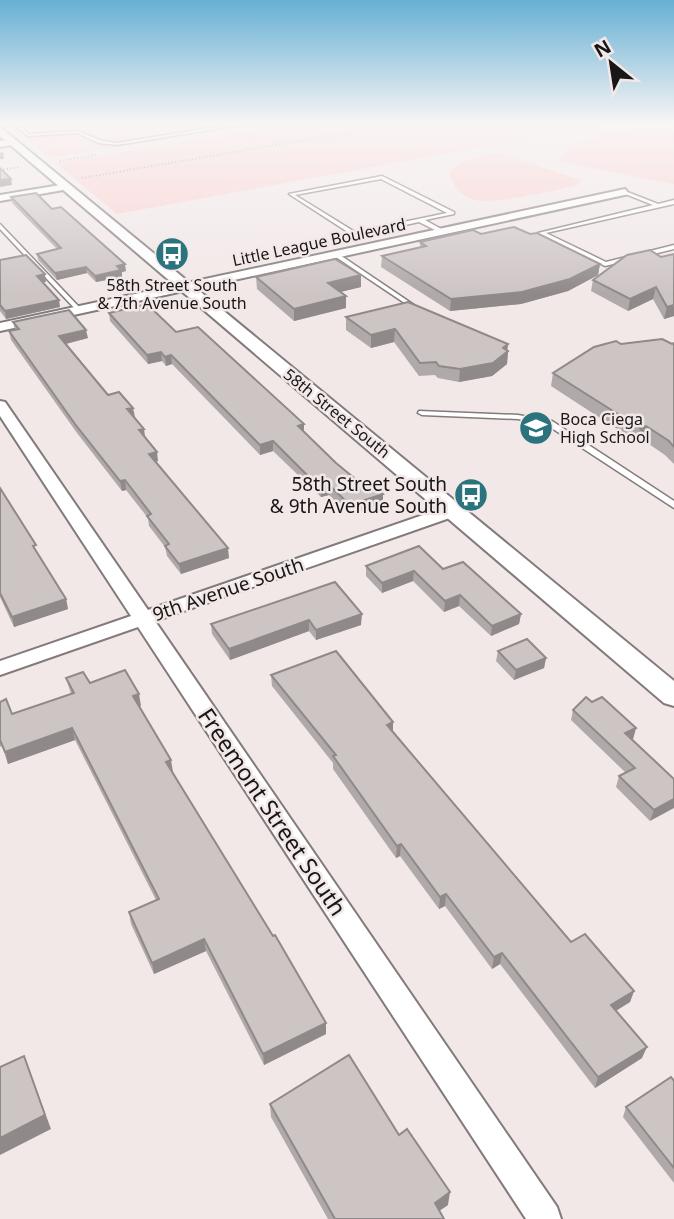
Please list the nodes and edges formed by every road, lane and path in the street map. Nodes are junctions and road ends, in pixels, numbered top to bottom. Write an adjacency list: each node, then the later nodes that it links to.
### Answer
1 (58, 180): 5 (street, 58th Street South)
2 (87, 180): 5 (path)
3 (367, 180): 10 (lane)
4 (388, 180): 10 (lane)
5 (64, 184): 7 (street); 15 (street, 58th Street South)
6 (625, 192): 9 (lane); 12 (street, Little League Boulevard)
7 (0, 198)
8 (674, 202): 9 (lane)
9 (658, 205): 13 (lane)
10 (420, 220): 12 (lane)
11 (0, 226): 17 (lane)
12 (441, 231): 14 (street, Little League Boulevard)
13 (674, 247)
14 (335, 254): 15 (street, Little League Boulevard); 16 (lane)
15 (184, 287): 17 (street, Little League Boulevard); 22 (street, 58th Street South)
16 (411, 305)
17 (79, 310): 18 (street, Little League Boulevard)
18 (0, 327)
19 (0, 405): 23 (street, Freemont Street South)
20 (422, 413): 21 (lane)
21 (674, 505)
22 (455, 510): 23 (street, 9th Avenue South); 25 (street, 58th Street South)
23 (143, 618): 24 (street, 9th Avenue South); 26 (street, Freemont Street South)
24 (0, 668)
25 (674, 696)
26 (545, 1219)

